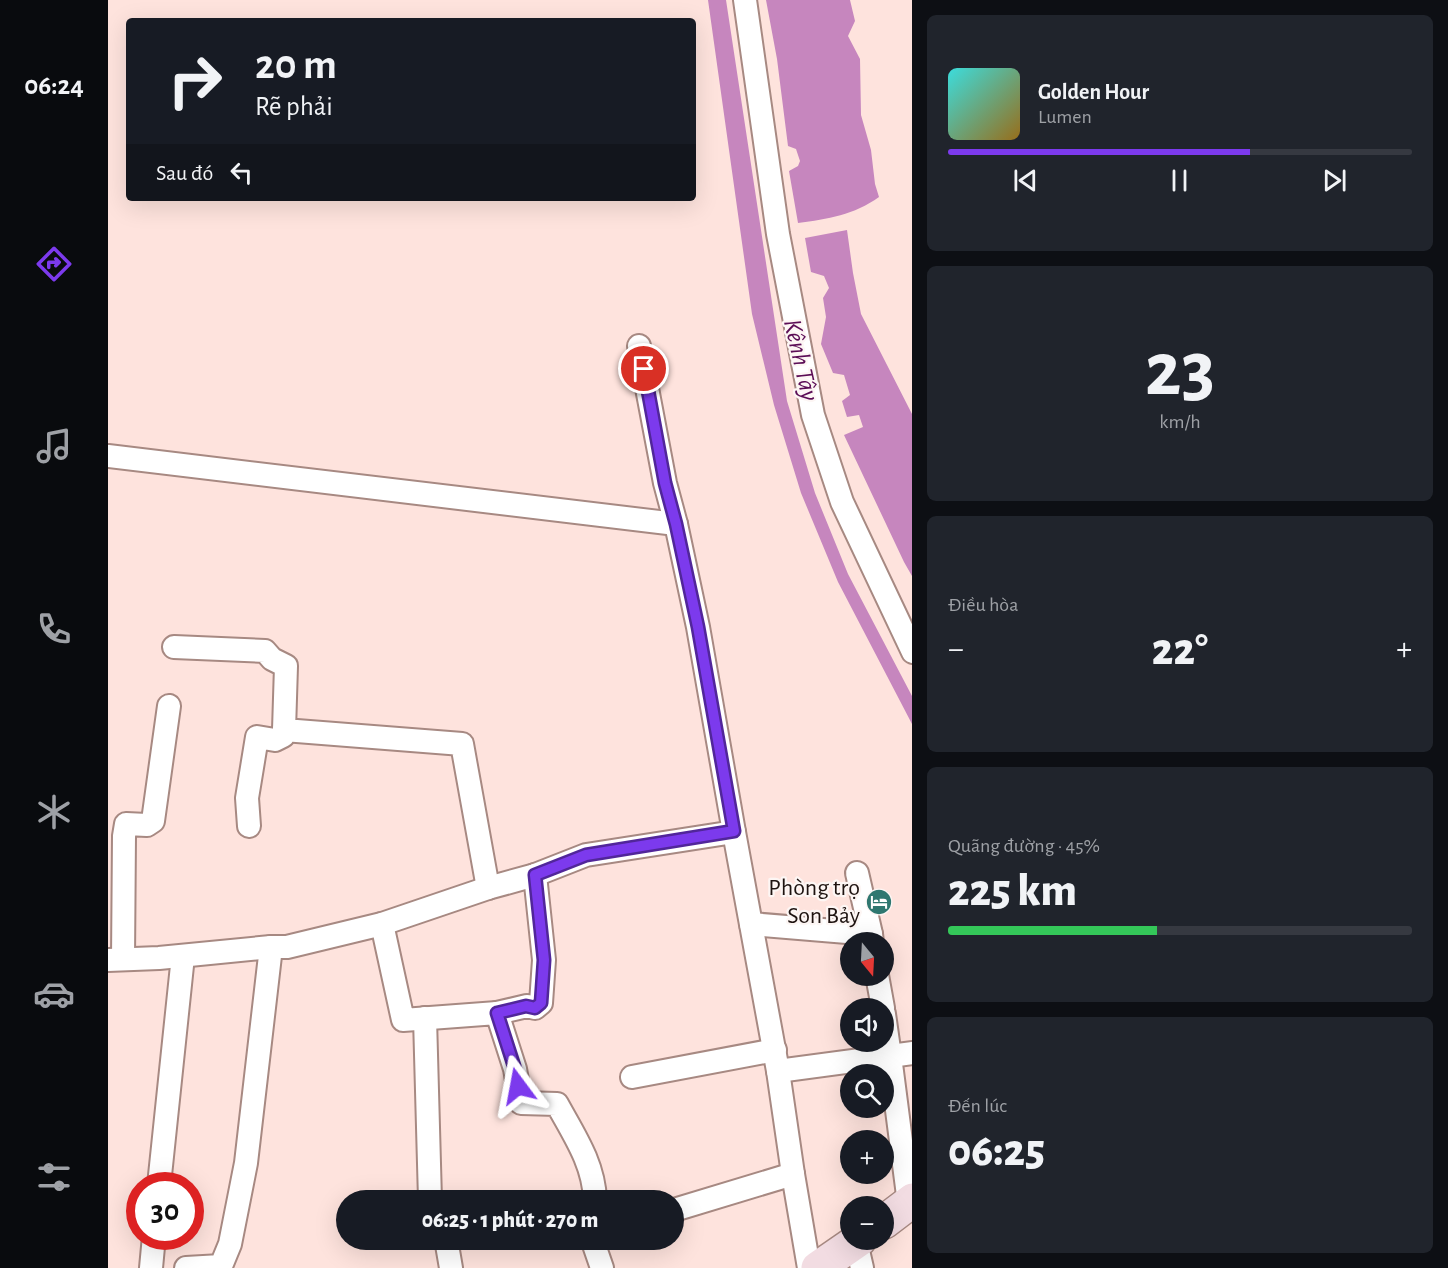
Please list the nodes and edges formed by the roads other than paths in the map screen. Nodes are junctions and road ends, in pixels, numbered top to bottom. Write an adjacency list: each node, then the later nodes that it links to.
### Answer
1 (745, 0): 6 (street)
2 (639, 346): 4 (street)
3 (108, 456): 4 (street)
4 (676, 524): 10 (street)
5 (174, 647): 8 (street)
6 (912, 652)
7 (169, 706): 20 (street)
8 (284, 730): 9 (street); 13 (street)
9 (249, 826)
10 (734, 831): 12 (street); 15 (street)
11 (857, 873): 16 (street)
12 (535, 875): 13 (street); 21 (street)
13 (488, 888): 14 (street)
14 (382, 924): 18 (street); 22 (street)
15 (751, 924): 17 (street); 26 (street)
16 (870, 932)
17 (840, 934)
18 (271, 947): 19 (street); 39 (street)
19 (183, 956): 20 (street); 28 (street)
20 (115, 959)
21 (497, 1013): 22 (street); 31 (street)
22 (425, 1018): 30 (street)
23 (889, 1052): 25 (street)
24 (912, 1053): 25 (street)
25 (890, 1056): 26 (street); 33 (street)
26 (776, 1060): 27 (street); 29 (street)
27 (632, 1077)
28 (160, 1172)
29 (794, 1174): 32 (street); 42 (street)
30 (430, 1190)
31 (595, 1190)
32 (684, 1207)
33 (902, 1208)
34 (153, 1250): 38 (street)
35 (449, 1250): 40 (street)
36 (596, 1250): 41 (street)
37 (859, 1250): 43 (main road)
38 (151, 1268)
39 (186, 1268)
40 (451, 1268)
41 (603, 1268)
42 (809, 1268)
43 (818, 1268)

